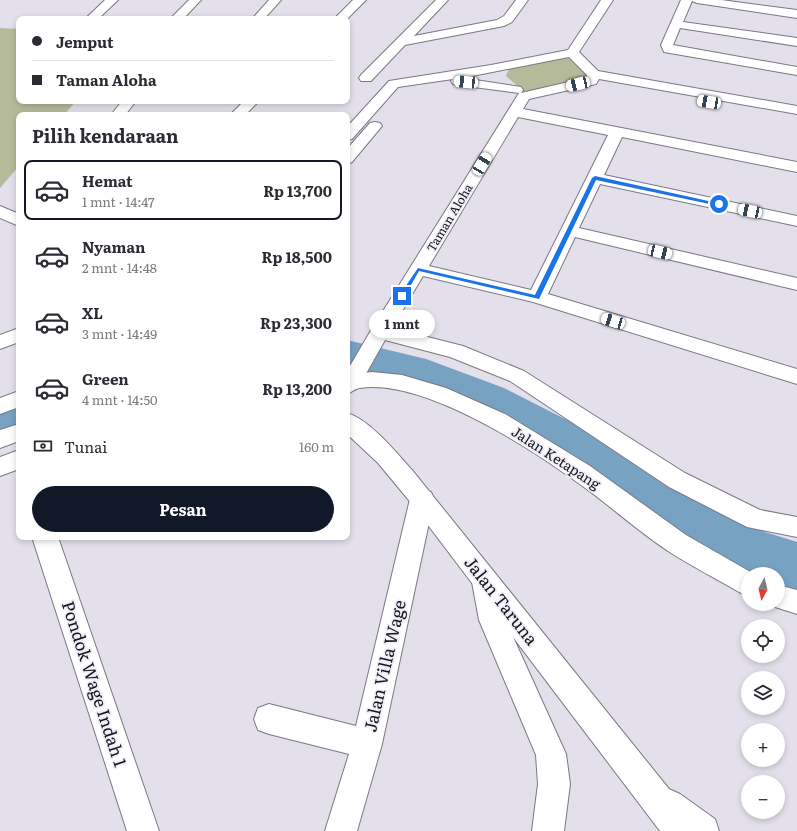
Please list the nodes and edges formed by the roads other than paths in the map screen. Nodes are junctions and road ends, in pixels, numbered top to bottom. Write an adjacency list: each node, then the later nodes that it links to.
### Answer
1 (112, 0): 11 (street)
2 (195, 0): 12 (street)
3 (275, 0): 13 (street)
4 (360, 0): 14 (street)
5 (442, 0): 16 (street)
6 (522, 0): 16 (street)
7 (607, 0): 18 (street)
8 (686, 0): 15 (street)
9 (697, 0): 10 (street)
10 (797, 14)
11 (94, 16)
12 (179, 16)
13 (261, 16)
14 (343, 16)
15 (676, 24): 17 (street); 20 (street)
16 (401, 42): 22 (street)
17 (797, 42)
18 (572, 53): 19 (street); 21 (street)
19 (492, 69): 22 (street); 23 (street)
20 (797, 71)
21 (593, 77): 23 (street); 26 (street); 30 (street)
22 (394, 84): 32 (street)
23 (520, 93): 29 (street, Taman Aloha); 33 (street)
24 (127, 104): 27 (street)
25 (249, 104): 28 (street)
26 (797, 110)
27 (121, 112)
28 (240, 112)
29 (514, 112): 31 (street); 40 (street, Taman Aloha)
30 (797, 118)
31 (617, 132): 34 (street); 35 (street)
32 (350, 133)
33 (350, 155)
34 (797, 167)
35 (595, 178): 38 (street); 39 (street)
36 (0, 211): 37 (street)
37 (16, 219)
38 (797, 221)
39 (569, 231): 41 (street); 42 (street)
40 (418, 269): 42 (street); 44 (street, Taman Aloha)
41 (797, 284)
42 (537, 298): 46 (street)
43 (16, 336): 45 (street)
44 (377, 336): 47 (street, Taman Aloha); 56 (street)
45 (0, 342)
46 (797, 376)
47 (352, 379): 58 (street, Jalan Ketapang)
48 (16, 399): 49 (street)
49 (0, 406)
50 (350, 422): 55 (street, Jalan Taruna)
51 (16, 433): 52 (street)
52 (0, 439)
53 (16, 460): 54 (street)
54 (0, 467)
55 (422, 499): 59 (street, Jalan Taruna); 63 (street, Jalan Villa Wage)
56 (797, 527)
57 (46, 540): 65 (street, Pondok Wage Indah 1)
58 (741, 580)
59 (485, 582): 64 (street, Jalan Taruna); 67 (street)
60 (785, 599): 61 (street)
61 (797, 602)
62 (269, 719): 63 (street)
63 (367, 744): 66 (street, Jalan Villa Wage)
64 (648, 788): 68 (street, Jalan Taruna); 69 (street, Jalan Taruna)
65 (143, 831)
66 (342, 831)
67 (548, 831)
68 (680, 831)
69 (703, 831)

